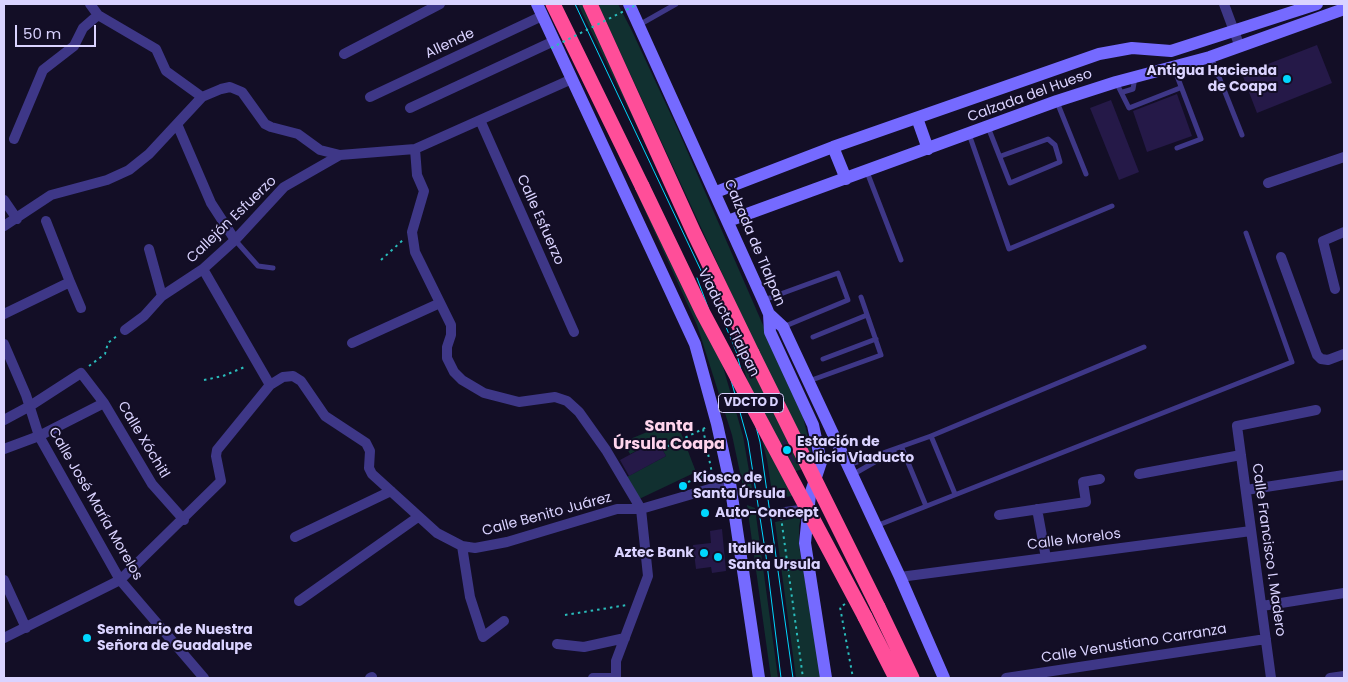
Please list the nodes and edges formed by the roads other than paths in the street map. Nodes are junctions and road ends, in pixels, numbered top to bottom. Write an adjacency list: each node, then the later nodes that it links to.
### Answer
1 (90, 4): 11 (street)
2 (440, 4): 17 (street)
3 (537, 4): 12 (main road)
4 (553, 4): 132 (highway, Viaducto Tlalpan / VDCTO D, bridge)
5 (590, 4): 133 (highway, Viaducto Tlalpan / VDCTO D, bridge)
6 (629, 4): 13 (main road, Calzada de Tlalpan)
7 (676, 4): 13 (lane)
8 (1224, 4): 14 (street)
9 (1317, 4): 14 (main road, Calzada del Hueso)
10 (1343, 13): 16 (main road, Calzada del Hueso)
11 (98, 15): 23 (street); 33 (street)
12 (542, 16): 15 (main road); 24 (street, Allende)
13 (639, 25): 45 (main road, Calzada de Tlalpan)
14 (1234, 32): 16 (street); 27 (main road, Calzada del Hueso)
15 (552, 44): 20 (main road); 26 (street)
16 (1240, 47): 18 (main road, Calzada del Hueso)
17 (344, 54)
18 (1210, 57): 19 (main road, Calzada del Hueso); 32 (lane)
19 (1174, 68): 21 (main road, Calzada del Hueso); 22 (lane)
20 (572, 79): 28 (street); 96 (main road)
21 (1119, 87): 22 (lane); 25 (main road, Calzada del Hueso)
22 (1180, 88): 36 (lane)
23 (202, 97): 29 (street); 38 (street)
24 (370, 98)
25 (1057, 101): 30 (main road, Calzada del Hueso); 42 (lane)
26 (410, 108)
27 (917, 118): 35 (main road, Calzada del Hueso); 37 (main road)
28 (480, 120): 34 (street); 72 (street, Calle Esfuerzo)
29 (177, 124): 48 (street); 54 (street)
30 (988, 126): 31 (main road, Calzada del Hueso); 39 (lane)
31 (968, 134): 37 (main road, Calzada del Hueso); 47 (lane)
32 (1242, 135)
33 (14, 139)
34 (414, 148): 38 (street); 65 (street)
35 (833, 148): 43 (main road); 45 (main road, Calzada del Hueso)
36 (1177, 148)
37 (928, 149): 41 (main road, Calzada del Hueso)
38 (340, 154): 54 (street, Callejón Esfuerzo)
39 (1001, 156): 39 (lane)
40 (1344, 157): 44 (street)
41 (866, 171): 43 (main road, Calzada del Hueso); 57 (lane)
42 (1086, 174)
43 (846, 179): 50 (main road, Calzada del Hueso)
44 (1268, 183)
45 (716, 192): 50 (main road, Calzada de Tlalpan)
46 (4, 200): 48 (street)
47 (1112, 206)
48 (17, 218): 51 (street)
49 (46, 221): 60 (street)
50 (728, 221): 64 (main road, Calzada de Tlalpan)
51 (4, 226)
52 (1344, 232): 61 (street)
53 (1246, 233): 99 (lane)
54 (236, 240): 58 (lane); 59 (street, Callejón Esfuerzo)
55 (149, 249): 62 (street)
56 (1280, 257): 78 (street)
57 (902, 260)
58 (273, 268)
59 (203, 270): 62 (street, Callejón Esfuerzo); 81 (street)
60 (70, 282): 66 (street); 67 (street)
61 (1335, 289)
62 (162, 296): 71 (street, Callejón Esfuerzo)
63 (862, 297): 69 (lane)
64 (764, 300): 68 (main road, Calzada de Tlalpan); 70 (lane)
65 (440, 303): 75 (street); 102 (street)
66 (81, 308)
67 (4, 314)
68 (769, 314): 70 (main road); 100 (main road, Calzada de Tlalpan)
69 (867, 315): 73 (lane); 74 (lane)
70 (783, 327): 80 (main road)
71 (125, 330)
72 (574, 332)
73 (813, 337)
74 (876, 339): 79 (lane); 80 (lane)
75 (352, 343)
76 (4, 344): 83 (street, Calle José María Morelos)
77 (1144, 347): 87 (lane)
78 (1344, 354)
79 (823, 359)
80 (808, 381): 92 (main road)
81 (270, 385): 98 (street, Calle Benito Juárez); 107 (street)
82 (104, 403): 83 (street, Calle Xóchitl); 86 (street); 107 (street, Calle Xóchitl)
83 (30, 406): 85 (street); 86 (street, Calle José María Morelos)
84 (1316, 410): 91 (street, Calle Francisco I. Madero)
85 (4, 420)
86 (39, 436): 89 (street); 115 (street, Calle José María Morelos)
87 (930, 436): 88 (lane); 99 (lane)
88 (902, 448): 90 (lane); 101 (lane)
89 (4, 449)
90 (894, 450): 92 (lane); 92 (lane)
91 (1241, 455): 93 (street); 97 (street, Calle Francisco I. Madero)
92 (849, 471): 108 (main road)
93 (1140, 474)
94 (1344, 475): 97 (street)
95 (1100, 479): 103 (street)
96 (730, 483): 102 (street, Calle Benito Juárez); 130 (main road)
97 (1246, 490): 109 (street, Calle Francisco I. Madero)
98 (391, 491): 106 (street, Calle Benito Juárez); 110 (street)
99 (955, 494): 101 (lane)
100 (808, 506): 104 (lane); 131 (main road, Calzada de Tlalpan)
101 (926, 506): 108 (lane)
102 (641, 509): 111 (street, Calle Benito Juárez); 122 (street)
103 (1037, 509): 105 (street); 112 (street)
104 (774, 511)
105 (999, 515)
106 (418, 517): 111 (street, Calle Benito Juárez); 117 (street)
107 (184, 520): 115 (street)
108 (876, 526): 113 (main road)
109 (1252, 531): 112 (street, Calle Morelos); 118 (street, Calle Francisco I. Madero)
110 (295, 537)
111 (462, 546): 119 (street)
112 (1046, 558): 113 (street, Calle Morelos)
113 (900, 577): 134 (main road)
114 (4, 580): 120 (street)
115 (120, 580): 120 (street); 127 (street, Calle José María Morelos)
116 (1344, 594): 118 (street)
117 (299, 601)
118 (1262, 606): 123 (street, Calle Francisco I. Madero)
119 (504, 621)
120 (26, 628): 121 (street)
121 (4, 638)
122 (625, 638): 124 (street); 129 (street)
123 (1266, 638): 125 (street, Calle Venustiano Carranza); 136 (street, Calle Francisco I. Madero)
124 (558, 644)
125 (1057, 674): 135 (street, Calle Venustiano Carranza)
126 (1344, 676): 137 (street)
127 (204, 678)
128 (593, 678): 129 (street)
129 (616, 678)
130 (760, 678)
131 (826, 678)
132 (896, 678)
133 (912, 678)
134 (944, 678)
135 (1006, 678)
136 (1272, 678)
137 (1330, 678)

